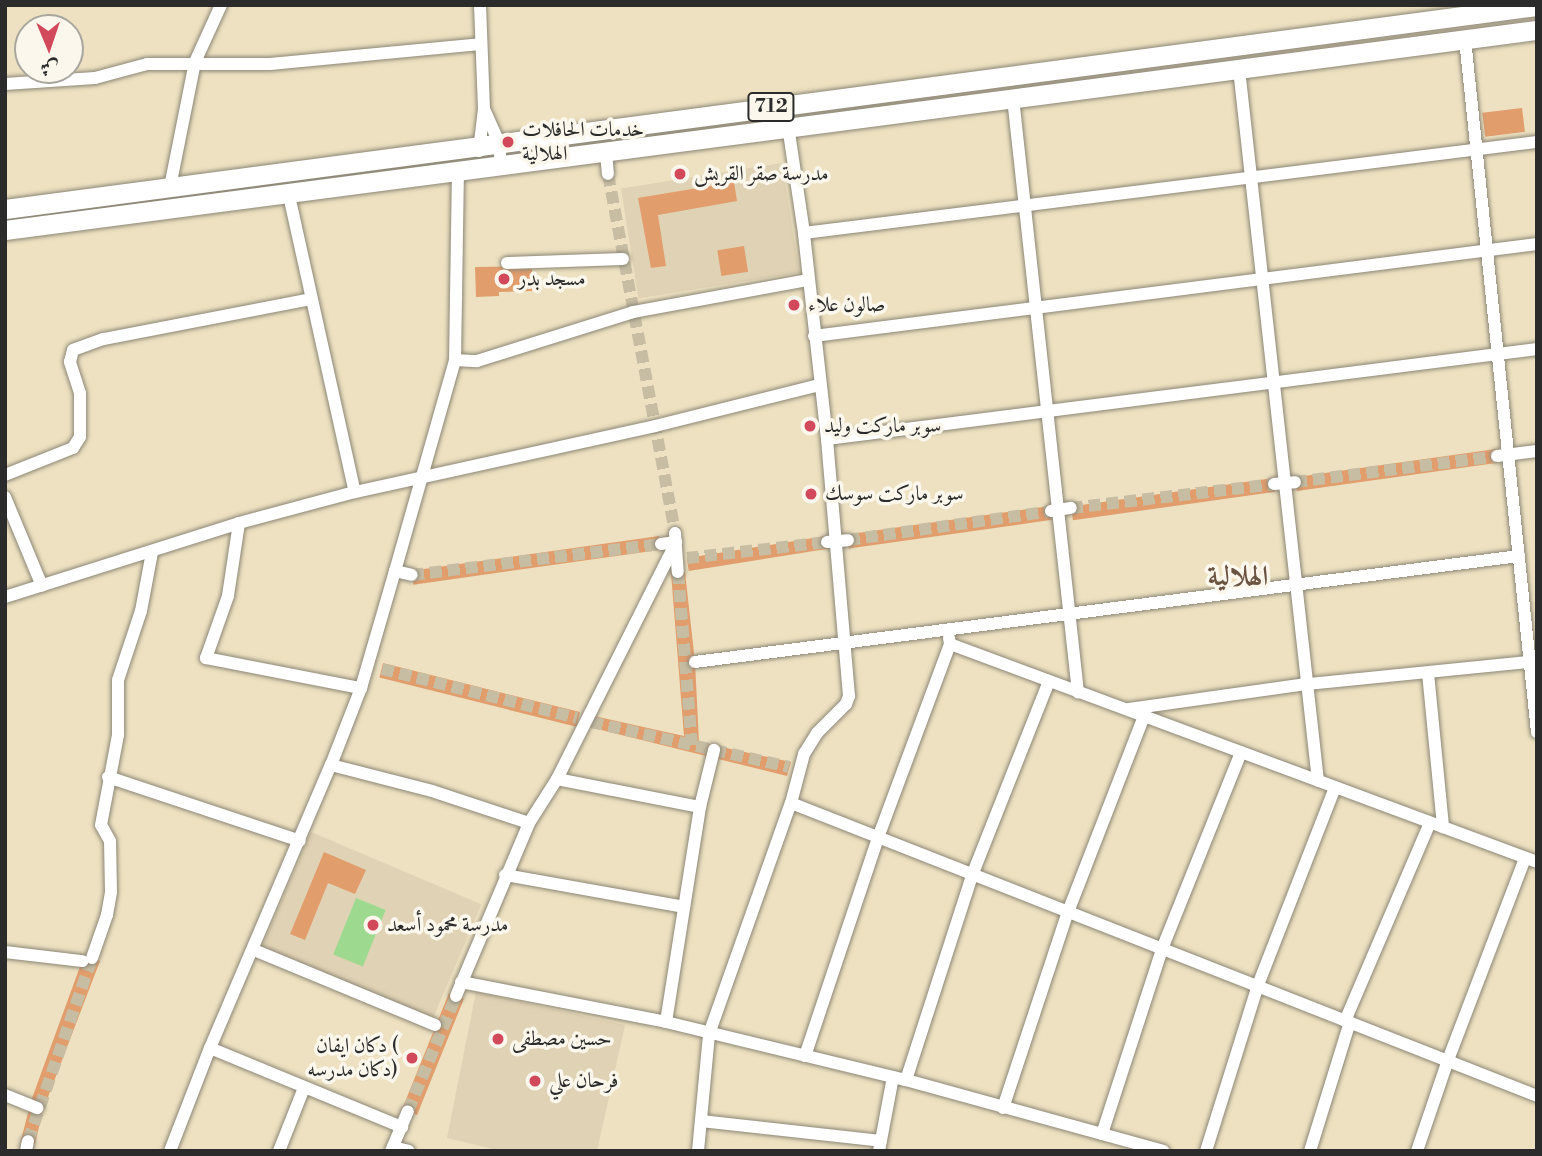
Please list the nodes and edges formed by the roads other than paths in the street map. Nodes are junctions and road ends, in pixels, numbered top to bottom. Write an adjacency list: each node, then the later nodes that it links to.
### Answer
1 (221, 5): 7 (street)
2 (480, 5): 6 (street)
3 (1537, 6): 13 (main road, 712)
4 (1537, 30): 5 (main road, 712)
5 (1465, 39): 8 (main road, 712); 16 (street)
6 (480, 44): 7 (street); 11 (street)
7 (195, 62): 9 (street); 23 (street)
8 (1239, 69): 10 (main road, 712); 22 (street)
9 (5, 84)
10 (1013, 98): 12 (main road, 712); 25 (street)
11 (484, 109): 13 (street); 15 (street)
12 (788, 126): 17 (main road, 712); 28 (street)
13 (499, 142): 15 (main road, 712); 18 (street)
14 (1537, 142): 16 (street)
15 (478, 144): 19 (street); 23 (main road, 712)
16 (1477, 150): 22 (street); 30 (street)
17 (606, 152): 18 (main road, 712); 21 (street)
18 (501, 164): 19 (main road, 712)
19 (481, 166): 20 (main road, 712)
20 (458, 170): 24 (main road, 712); 40 (street)
21 (608, 174)
22 (1251, 178): 25 (street); 34 (street)
23 (170, 187): 26 (main road, 712)
24 (288, 191): 27 (main road, 712); 35 (street)
25 (1026, 206): 28 (street); 36 (street)
26 (5, 209)
27 (5, 230)
28 (804, 233): 33 (street)
29 (1537, 244): 30 (street)
30 (1487, 250): 34 (street); 39 (street)
31 (623, 259): 32 (street)
32 (507, 263)
33 (808, 279): 37 (street); 40 (street)
34 (1263, 279): 36 (street); 41 (street)
35 (311, 299): 47 (street); 49 (street)
36 (1037, 308): 37 (street); 43 (street)
37 (814, 336): 42 (street)
38 (1537, 349): 39 (street)
39 (1498, 354): 41 (street); 46 (street)
40 (455, 360): 48 (street)
41 (1274, 383): 43 (street); 59 (street)
42 (820, 385): 44 (street); 48 (street)
43 (1049, 411): 44 (street); 62 (street)
44 (827, 439): 64 (street)
45 (1537, 451): 46 (street)
46 (1503, 455): 55 (street)
47 (5, 475)
48 (422, 479): 49 (street); 57 (street)
49 (355, 492): 51 (street)
50 (5, 497): 60 (street)
51 (239, 523): 54 (street); 72 (street)
52 (675, 538): 53 (street); 56 (street); 81 (street)
53 (660, 544)
54 (152, 552): 60 (street); 80 (street)
55 (1519, 556): 59 (street); 66 (street)
56 (680, 563)
57 (395, 571): 58 (street); 67 (street)
58 (412, 575)
59 (1297, 584): 62 (street); 71 (street)
60 (41, 586): 61 (street)
61 (5, 597)
62 (1071, 614): 63 (street); 73 (street)
63 (949, 638): 64 (street); 70 (street); 88 (street)
64 (846, 643): 65 (street); 84 (street)
65 (695, 662)
66 (1533, 662): 69 (street); 76 (street)
67 (368, 665): 68 (street); 72 (street)
68 (382, 668)
69 (1428, 673): 71 (street); 87 (street)
70 (1049, 681): 73 (street); 91 (street)
71 (1308, 684): 74 (street); 82 (street)
72 (361, 688): 79 (street)
73 (1078, 692): 74 (street)
74 (1125, 709): 75 (street)
75 (1144, 716): 78 (street); 94 (street)
76 (1537, 732)
77 (714, 750): 85 (street)
78 (1241, 752): 82 (street); 95 (street)
79 (331, 765): 86 (street); 89 (street)
80 (108, 777): 89 (street); 97 (street)
81 (557, 779): 85 (street); 86 (street)
82 (1318, 781): 83 (street)
83 (1335, 787): 87 (street); 99 (street)
84 (791, 803): 88 (street); 104 (street)
85 (700, 807): 93 (street)
86 (529, 823): 92 (street)
87 (1436, 825): 90 (street); 102 (street)
88 (879, 835): 91 (street); 106 (street)
89 (300, 841): 96 (street)
90 (1531, 860): 107 (street)
91 (973, 873): 94 (street); 108 (street)
92 (505, 875): 93 (street); 98 (street)
93 (684, 907): 101 (street)
94 (1068, 912): 95 (street); 113 (street)
95 (1161, 949): 99 (street); 117 (street)
96 (254, 950): 103 (street); 105 (street)
97 (5, 952)
98 (461, 982): 100 (street); 101 (street)
99 (1258, 985): 102 (street); 125 (street)
100 (456, 996)
101 (666, 1022): 104 (street)
102 (1348, 1022): 107 (street); 126 (street)
103 (435, 1025)
104 (709, 1034): 106 (street); 115 (street)
105 (210, 1048): 109 (street); 120 (street)
106 (805, 1056): 108 (street)
107 (1448, 1060): 111 (street); 127 (street)
108 (900, 1079): 113 (street); 118 (street)
109 (304, 1087): 116 (street); 121 (street)
110 (5, 1095): 112 (street)
111 (1537, 1096)
112 (38, 1108)
113 (1003, 1108): 117 (street)
114 (408, 1111): 116 (street)
115 (701, 1121): 118 (street); 123 (street)
116 (402, 1127): 119 (street)
117 (1102, 1134): 124 (street)
118 (880, 1146)
119 (392, 1149): 122 (street)
120 (170, 1151)
121 (279, 1151)
122 (409, 1151)
123 (698, 1151)
124 (1163, 1151)
125 (1206, 1151)
126 (1310, 1151)
127 (1418, 1151)

